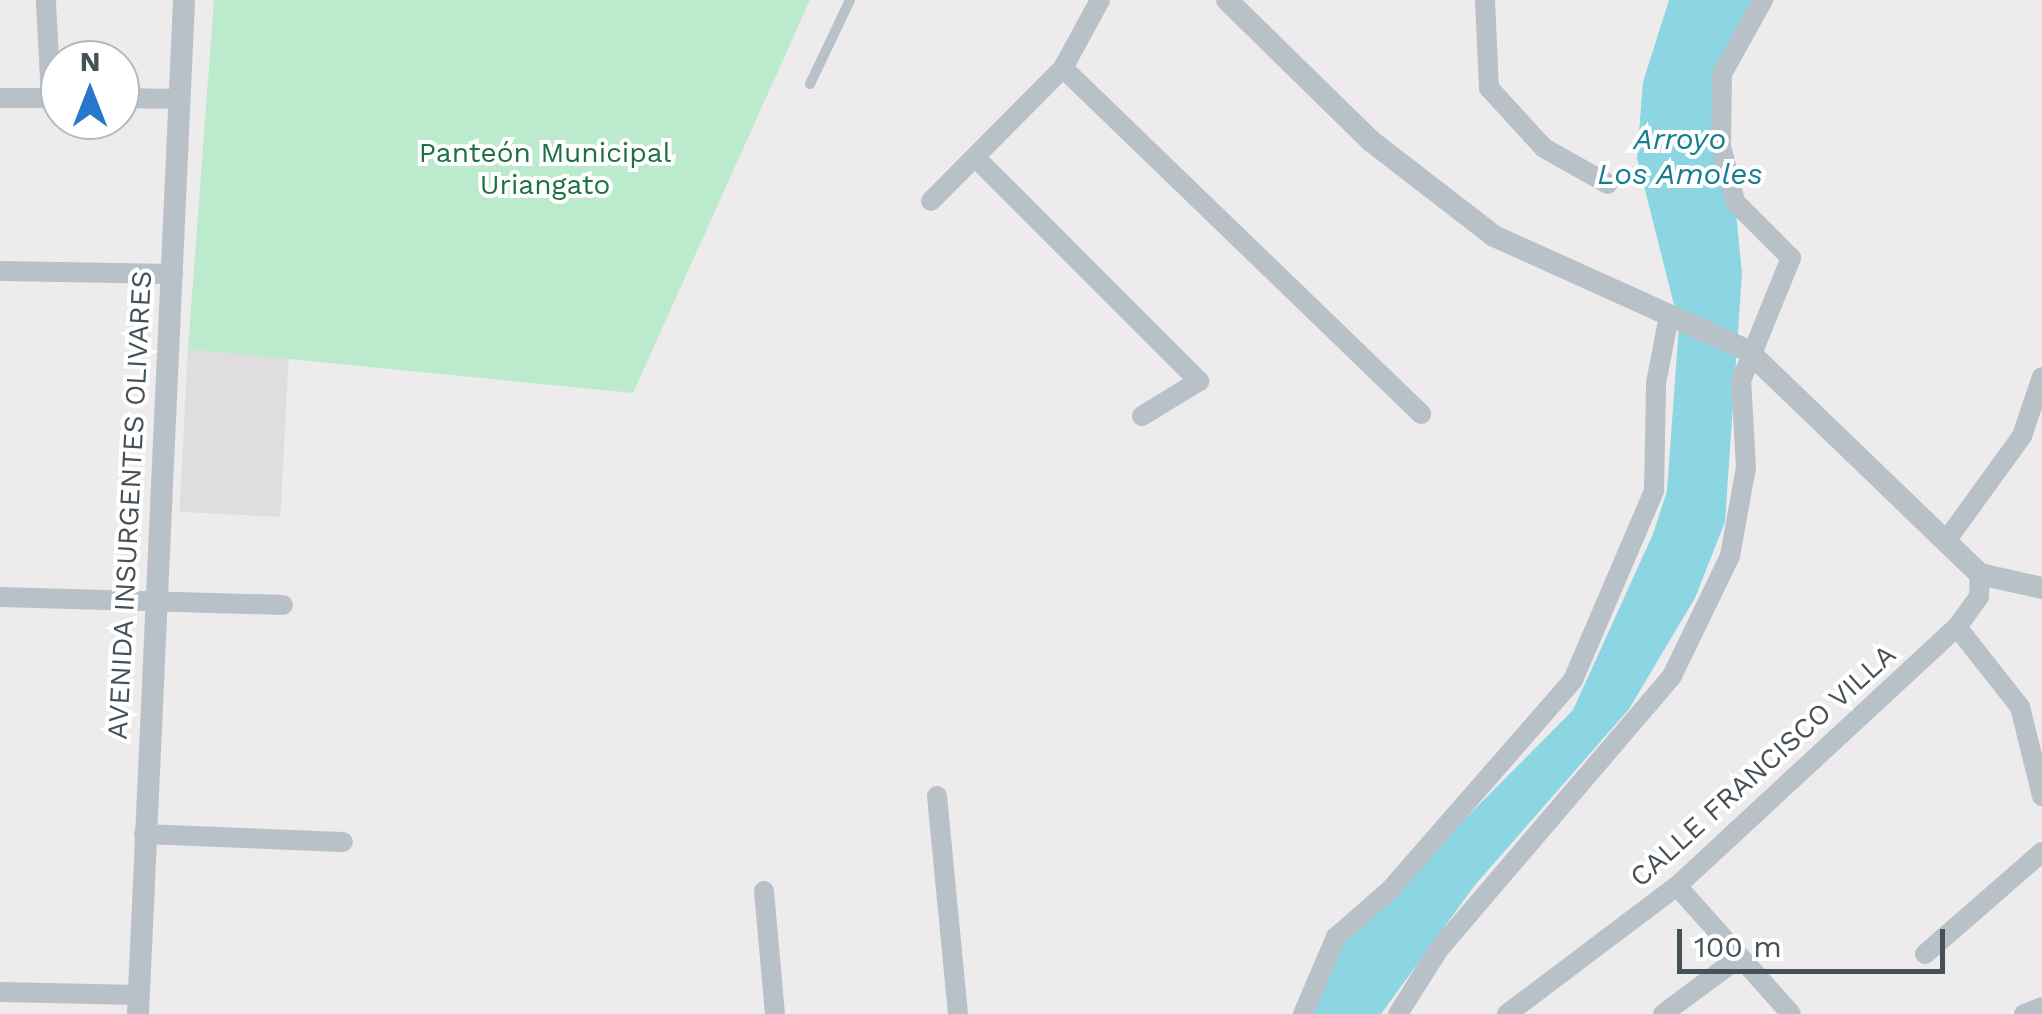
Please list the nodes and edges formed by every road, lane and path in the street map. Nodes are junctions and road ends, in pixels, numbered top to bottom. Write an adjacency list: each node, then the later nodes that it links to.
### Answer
1 (184, 0): 14 (street, AVENIDA INSURGENTES OLIVARES)
2 (850, 0): 10 (lane)
3 (1100, 0): 9 (street)
4 (1227, 0): 20 (street)
5 (1485, 0): 16 (street)
6 (1763, 0): 21 (street)
7 (46, 2): 8 (street)
8 (50, 40)
9 (1063, 68): 15 (street); 23 (street)
10 (810, 84)
11 (0, 98): 12 (street)
12 (40, 98)
13 (140, 98): 14 (street)
14 (179, 99): 19 (street, AVENIDA INSURGENTES OLIVARES)
15 (978, 160): 17 (street); 24 (street)
16 (1608, 184)
17 (930, 200)
18 (0, 271): 19 (street)
19 (173, 274): 29 (street, AVENIDA INSURGENTES OLIVARES)
20 (1673, 317): 21 (street); 46 (street)
21 (1739, 345): 25 (street); 47 (street)
22 (2042, 377): 25 (street)
23 (1422, 414)
24 (1142, 416)
25 (1946, 542): 26 (street)
26 (1980, 574): 27 (street); 31 (street, CALLE FRANCISCO VILLA)
27 (2042, 588)
28 (0, 598): 29 (street)
29 (153, 602): 30 (street); 34 (street, AVENIDA INSURGENTES OLIVARES)
30 (282, 605)
31 (1957, 627): 33 (street); 37 (street, CALLE FRANCISCO VILLA)
32 (937, 796): 45 (street)
33 (2042, 796)
34 (144, 834): 35 (street); 42 (street, AVENIDA INSURGENTES OLIVARES)
35 (343, 842)
36 (2042, 852): 39 (street)
37 (1677, 886): 40 (street); 48 (street, CALLE FRANCISCO VILLA)
38 (764, 891): 44 (street)
39 (1925, 954)
40 (1737, 959): 49 (street); 50 (street)
41 (0, 992): 42 (street)
42 (138, 1005)
43 (2042, 1007): 51 (street)
44 (775, 1014)
45 (958, 1014)
46 (1303, 1014)
47 (1398, 1014)
48 (1507, 1014)
49 (1663, 1014)
50 (1791, 1014)
51 (2024, 1014)

